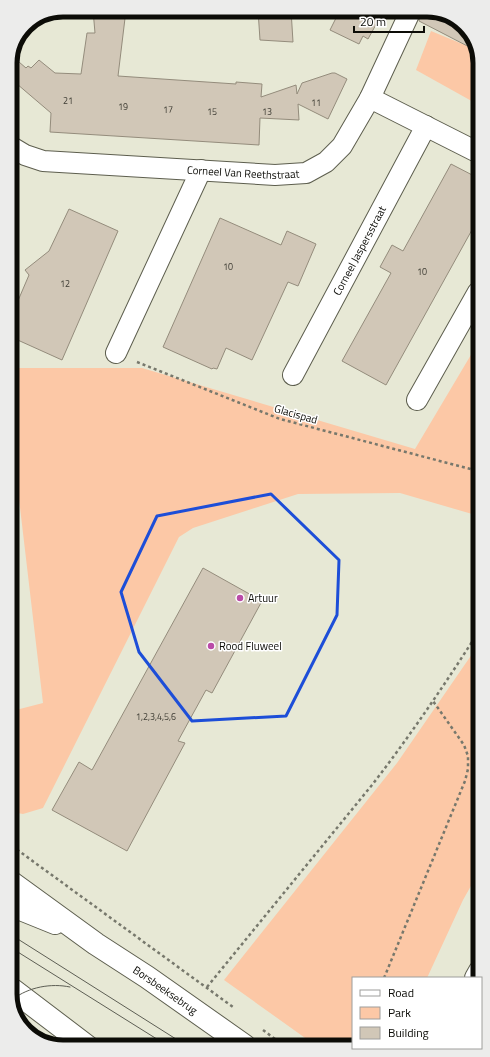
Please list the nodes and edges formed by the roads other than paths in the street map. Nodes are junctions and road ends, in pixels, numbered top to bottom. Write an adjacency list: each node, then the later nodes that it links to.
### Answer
1 (408, 17): 2 (street, Corneel Van Reethstraat)
2 (370, 98): 3 (street); 6 (street, Corneel Van Reethstraat)
3 (426, 126): 4 (street); 9 (street, Corneel Jaspersstraat)
4 (473, 150)
5 (17, 151): 6 (street, Corneel Van Reethstraat)
6 (201, 170): 8 (street)
7 (473, 301): 10 (street)
8 (116, 353)
9 (293, 375)
10 (417, 400)
11 (17, 872): 14 (main road)
12 (17, 887): 14 (main road, Borsbeeksebrug)
13 (17, 908): 14 (main road, Borsbeeksebrug)
14 (85, 936): 17 (main road, Borsbeeksebrug)
15 (17, 993): 16 (main road)
16 (79, 1040)
17 (236, 1040)

